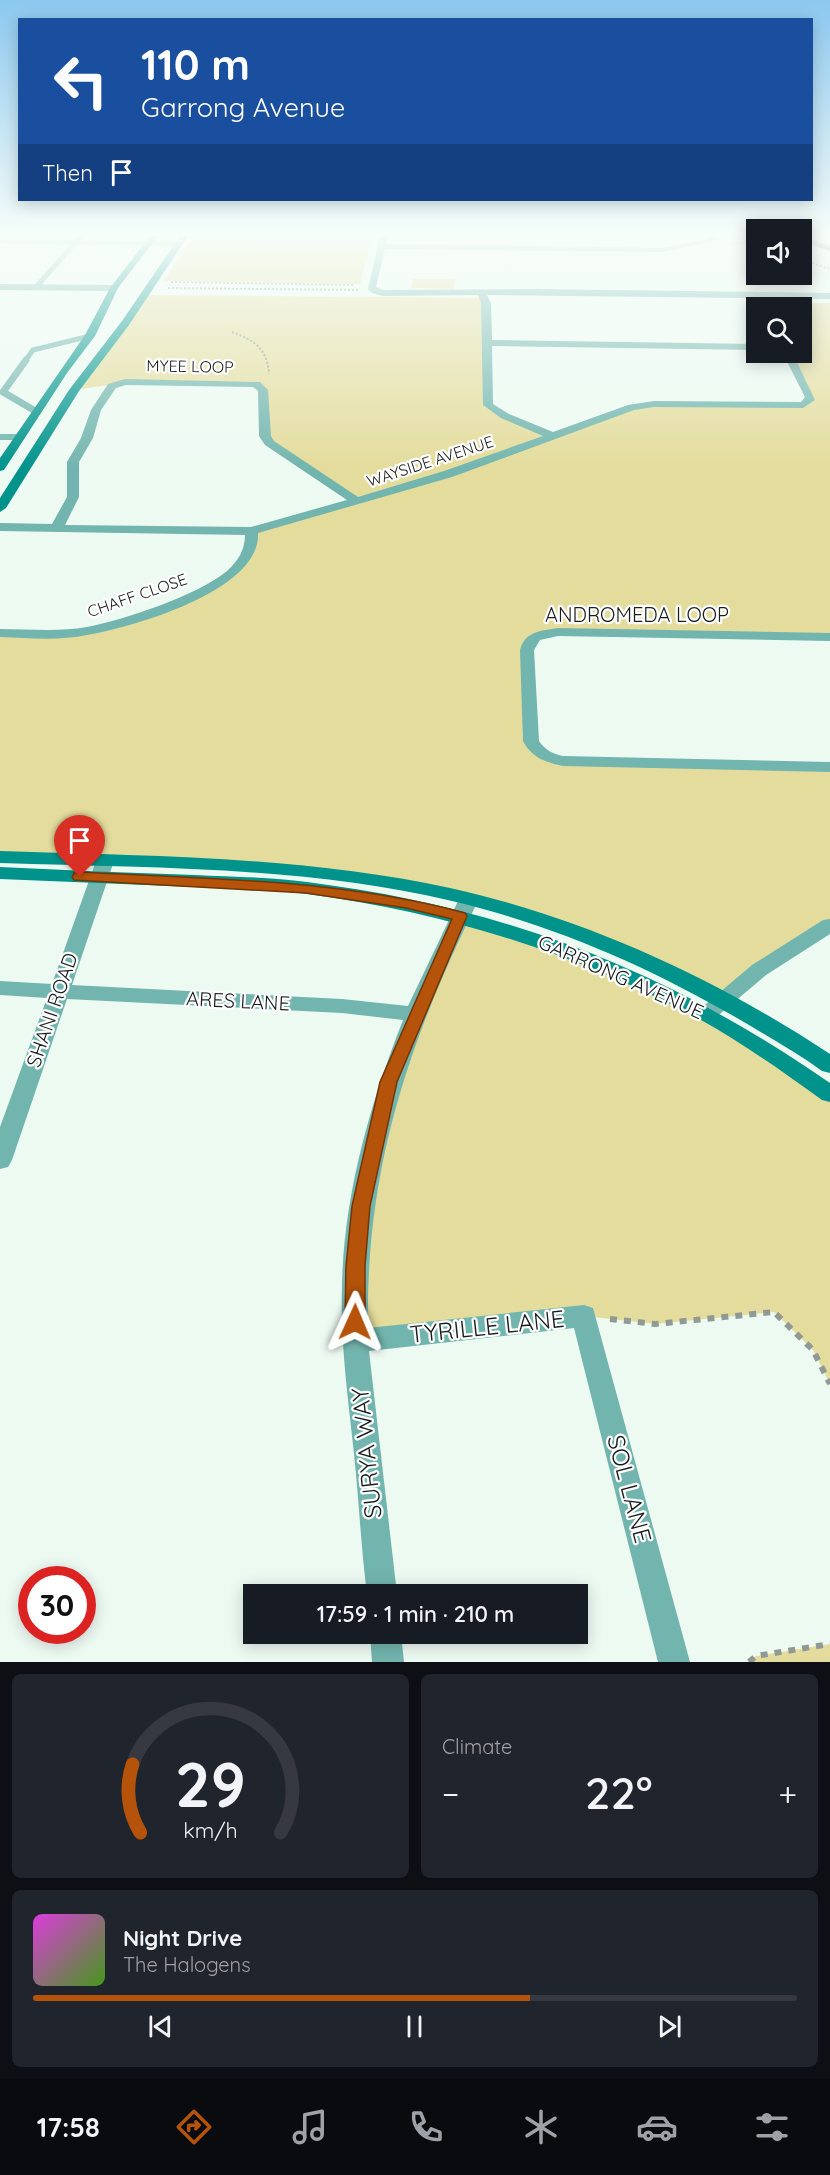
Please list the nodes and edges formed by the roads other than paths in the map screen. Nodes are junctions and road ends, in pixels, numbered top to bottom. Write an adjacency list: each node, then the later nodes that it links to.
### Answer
1 (99, 314): 4 (street)
2 (131, 314): 14 (street)
3 (486, 314): 5 (street)
4 (90, 336): 8 (street); 8 (lane)
5 (486, 343): 6 (street); 9 (street)
6 (746, 347)
7 (793, 363): 9 (street, WAYSIDE AVENUE)
8 (37, 412): 11 (street)
9 (554, 436): 13 (street, WAYSIDE AVENUE)
10 (0, 437): 11 (street)
11 (20, 437): 12 (street)
12 (1, 464)
13 (358, 502): 16 (street, MYEE LOOP); 17 (street, WAYSIDE AVENUE)
14 (0, 508)
15 (0, 527): 16 (street, WAYSIDE AVENUE)
16 (57, 528): 17 (street, WAYSIDE AVENUE)
17 (251, 531): 18 (street, CHAFF CLOSE)
18 (0, 633)
19 (830, 637): 20 (street, ANDROMEDA LOOP)
20 (830, 767)
21 (0, 857): 22 (street, GARRONG AVENUE)
22 (102, 869): 23 (street, GARRONG AVENUE); 24 (street, GARRONG AVENUE); 27 (street, SHANI ROAD)
23 (0, 873)
24 (464, 908): 28 (street, GARRONG AVENUE); 29 (street, SURYA WAY); 30 (street, GARRONG AVENUE)
25 (827, 930): 28 (street)
26 (0, 988): 27 (street, ARES LANE)
27 (59, 989): 29 (street, ARES LANE); 33 (street, SHANI ROAD)
28 (724, 1000): 30 (street); 31 (street, GARRONG AVENUE)
29 (416, 1014): 35 (street, SURYA WAY)
30 (707, 1014): 32 (street, GARRONG AVENUE)
31 (830, 1065)
32 (830, 1094)
33 (0, 1160)
34 (584, 1316): 35 (street, TYRILLE LANE); 39 (street, SOL LANE)
35 (355, 1341): 36 (street, SURYA WAY)
36 (381, 1584)
37 (387, 1644): 38 (street)
38 (388, 1662)
39 (674, 1662)

